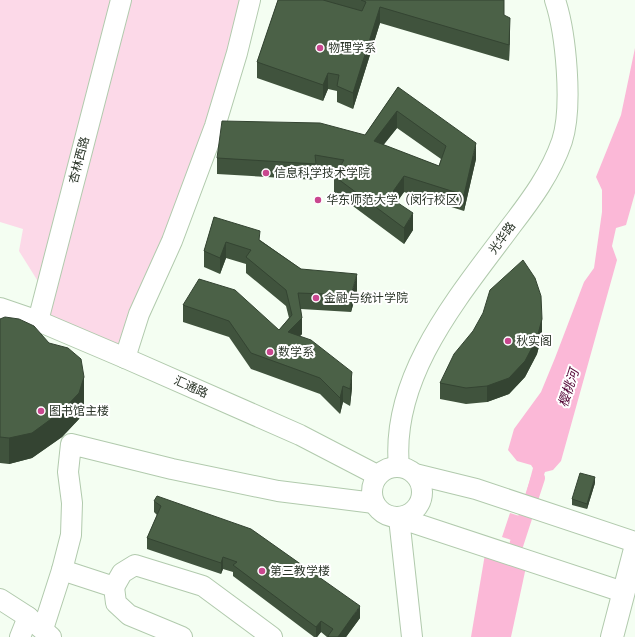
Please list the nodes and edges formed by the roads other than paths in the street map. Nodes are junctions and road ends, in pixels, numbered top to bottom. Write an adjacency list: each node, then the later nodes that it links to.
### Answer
1 (121, 0): 5 (street, 杏林西路)
2 (250, 0): 6 (street)
3 (555, 0): 7 (street, 光华路)
4 (0, 308): 5 (street, 汇通路)
5 (38, 321): 6 (street, 汇通路)
6 (125, 358): 8 (street, 汇通路)
7 (407, 471): 8 (street); 10 (street); 11 (street)
8 (377, 475): 9 (street)
9 (374, 503): 10 (street); 13 (street)
10 (399, 518): 15 (street); 20 (street)
11 (635, 542)
12 (635, 549): 15 (main road)
13 (62, 570): 14 (street); 18 (street)
14 (114, 587): 19 (street); 22 (street)
15 (623, 592): 23 (main road)
16 (0, 599): 17 (street)
17 (28, 617): 18 (street); 21 (street)
18 (47, 633)
19 (262, 634)
20 (408, 636)
21 (20, 637)
22 (182, 637)
23 (612, 637)

